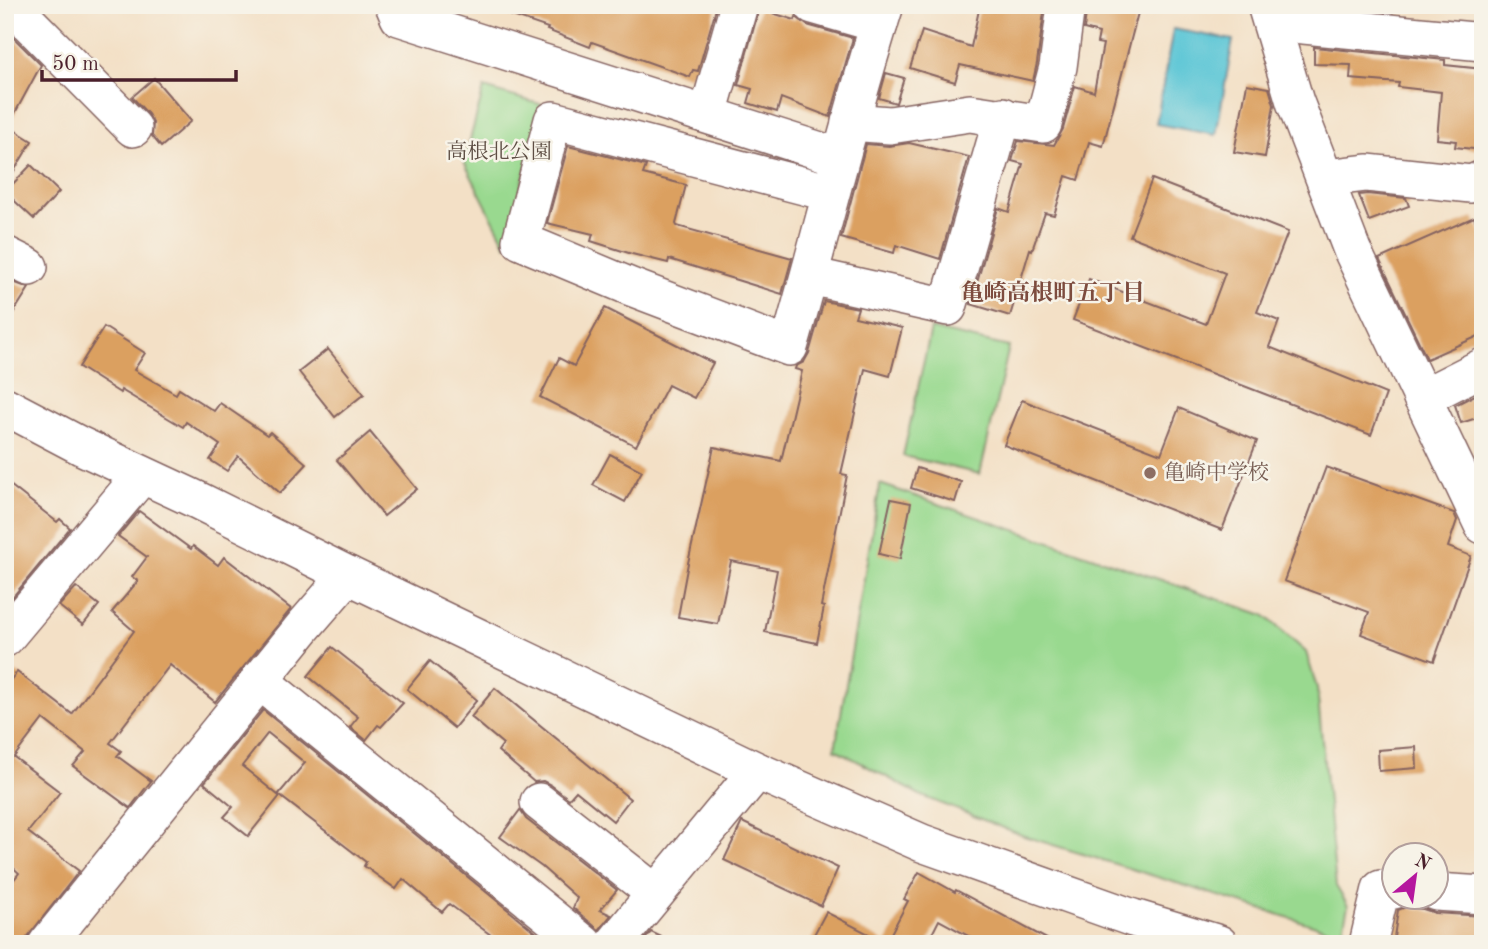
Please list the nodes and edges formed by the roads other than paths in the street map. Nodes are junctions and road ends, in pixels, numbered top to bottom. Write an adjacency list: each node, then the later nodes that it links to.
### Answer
1 (11, 5): 12 (street)
2 (394, 5): 9 (street)
3 (739, 5): 9 (street)
4 (813, 5): 7 (street)
5 (1066, 5): 10 (street)
6 (1269, 14): 8 (street); 14 (street)
7 (882, 15): 11 (street)
8 (1483, 42)
9 (708, 114): 13 (street)
10 (1003, 116): 11 (street); 17 (street)
11 (850, 122): 13 (street)
12 (133, 128)
13 (839, 157): 16 (street)
14 (1325, 178): 15 (street); 19 (street)
15 (1483, 179)
16 (831, 193): 17 (street); 17 (street)
17 (810, 276)
18 (1483, 367): 19 (street)
19 (1422, 398): 22 (street)
20 (5, 406): 21 (street)
21 (142, 475): 23 (street); 24 (street)
22 (1483, 526)
23 (348, 575): 25 (street); 26 (street)
24 (5, 638)
25 (259, 680): 33 (street); 34 (street)
26 (757, 771): 28 (street); 32 (street)
27 (539, 802): 28 (street)
28 (655, 893): 35 (street)
29 (1380, 893): 37 (street)
30 (1450, 893): 31 (street)
31 (1483, 895)
32 (1128, 931): 36 (street)
33 (47, 944)
34 (584, 944)
35 (614, 944)
36 (1219, 944)
37 (1367, 944)

